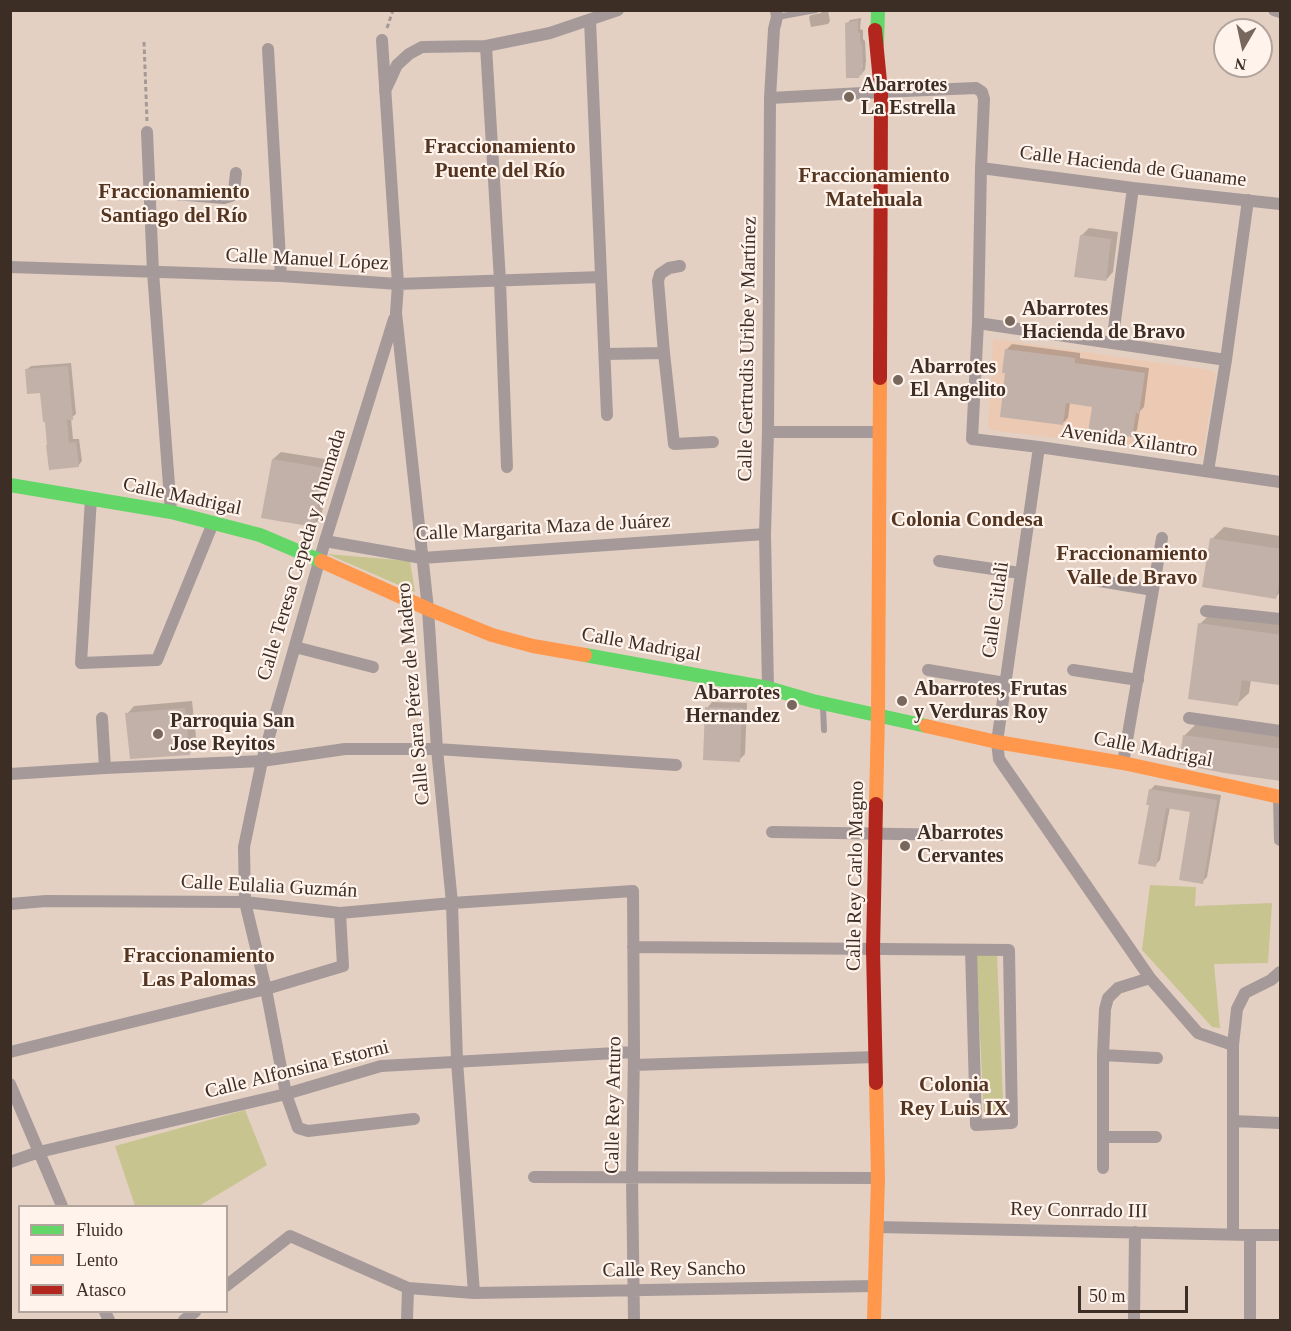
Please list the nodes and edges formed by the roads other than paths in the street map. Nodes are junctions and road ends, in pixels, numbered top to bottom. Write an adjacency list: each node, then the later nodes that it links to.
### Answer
1 (618, 10): 8 (street)
2 (816, 10): 7 (lane)
3 (871, 10): 10 (street, Calle Rey Carlo Magno)
4 (878, 10): 10 (street)
5 (1274, 10): 6 (street)
6 (1281, 12)
7 (777, 14): 15 (street, Calle Gertrudis Uribe y Martínez)
8 (590, 20): 11 (street); 27 (street)
9 (382, 40): 14 (street, Calle Sara Pérez de Madero)
10 (877, 44): 13 (street, Calle Rey Carlo Magno)
11 (486, 46): 14 (street); 28 (street)
12 (268, 49): 26 (street)
13 (881, 92): 15 (street); 17 (street); 38 (street, Calle Rey Carlo Magno)
14 (384, 93): 29 (street, Calle Sara Pérez de Madero)
15 (770, 98): 37 (street, Calle Gertrudis Uribe y Martínez)
16 (147, 132): 20 (street)
17 (981, 168): 19 (street, Calle Hacienda de Guaname); 31 (street)
18 (236, 173): 20 (street)
19 (1133, 188): 21 (street, Calle Hacienda de Guaname); 32 (street)
20 (149, 192): 25 (street)
21 (1248, 200): 22 (street, Calle Hacienda de Guaname); 35 (street)
22 (1281, 204)
23 (680, 266): 33 (street)
24 (10, 267): 25 (street, Calle Manuel López)
25 (153, 272): 26 (street, Calle Manuel López); 46 (street)
26 (281, 276): 29 (street, Calle Manuel López)
27 (601, 276): 28 (street, Calle Manuel López); 34 (street)
28 (500, 281): 29 (street, Calle Manuel López); 41 (street)
29 (398, 284): 30 (street, Calle Sara Pérez de Madero)
30 (396, 312): 50 (street, Calle Teresa Cepeda y Ahumada); 51 (street, Calle Sara Pérez de Madero)
31 (978, 323): 32 (street); 40 (street, Avenida Xilantro)
32 (1112, 342): 35 (street)
33 (664, 353): 34 (street); 39 (street)
34 (605, 354): 36 (street)
35 (1226, 360): 42 (street)
36 (607, 416)
37 (768, 432): 38 (street); 48 (street, Calle Gertrudis Uribe y Martínez)
38 (880, 432): 68 (street, Calle Rey Carlo Magno)
39 (713, 442)
40 (1039, 447): 42 (street, Avenida Xilantro); 54 (street, Calle Citlali)
41 (507, 467)
42 (1208, 471): 43 (street, Avenida Xilantro)
43 (1281, 482)
44 (10, 485): 45 (street, Calle Madrigal)
45 (91, 498): 46 (street, Calle Madrigal); 47 (street)
46 (171, 512): 47 (street, Calle Madrigal)
47 (213, 523): 52 (street, Calle Madrigal)
48 (765, 534): 51 (street, Calle Margarita Maza de Juárez); 66 (street, Calle Gertrudis Uribe y Martínez)
49 (1162, 538): 56 (street)
50 (325, 541): 51 (street, Calle Margarita Maza de Juárez); 52 (street, Calle Teresa Cepeda y Ahumada)
51 (422, 558): 57 (street, Calle Sara Pérez de Madero)
52 (319, 561): 57 (street, Calle Madrigal); 60 (street, Calle Teresa Cepeda y Ahumada)
53 (939, 561): 54 (street)
54 (1020, 573): 65 (street, Calle Citlali)
55 (1082, 578): 56 (street)
56 (1153, 590): 64 (street)
57 (428, 609): 66 (street, Calle Madrigal); 74 (street, Calle Sara Pérez de Madero)
58 (1206, 611): 59 (street)
59 (1281, 620)
60 (295, 648): 61 (street); 75 (street, Calle Teresa Cepeda y Ahumada)
61 (373, 667)
62 (928, 670): 65 (street)
63 (1073, 670): 64 (street)
64 (1138, 680): 76 (street)
65 (1005, 683): 73 (street, Calle Citlali)
66 (768, 688): 67 (street, Calle Madrigal)
67 (823, 703): 68 (street, Calle Madrigal); 71 (lane)
68 (878, 716): 73 (street, Calle Madrigal); 82 (street, Calle Rey Carlo Magno)
69 (102, 718): 78 (street)
70 (1189, 718): 72 (street)
71 (824, 730)
72 (1281, 731)
73 (997, 742): 76 (street, Calle Madrigal); 94 (street)
74 (437, 749): 75 (street); 77 (street); 87 (street, Calle Sara Pérez de Madero)
75 (262, 761): 78 (street); 86 (street, Calle Teresa Cepeda y Ahumada)
76 (1123, 763): 80 (street, Calle Madrigal)
77 (676, 765)
78 (105, 768): 79 (street)
79 (10, 774)
80 (1280, 796): 84 (street)
81 (772, 832): 82 (street)
82 (877, 833): 83 (street); 91 (street, Calle Rey Carlo Magno)
83 (961, 835)
84 (1281, 840)
85 (633, 891): 87 (street, Calle Eulalia Guzmán); 90 (street, Calle Rey Arturo)
86 (245, 903): 88 (street, Calle Eulalia Guzmán); 89 (street, Calle Eulalia Guzmán); 95 (street, Calle Teresa Cepeda y Ahumada)
87 (452, 903): 89 (street, Calle Eulalia Guzmán); 102 (street, Calle Sara Pérez de Madero)
88 (10, 904)
89 (340, 913): 95 (street)
90 (633, 947): 91 (street); 100 (street, Calle Rey Arturo)
91 (873, 950): 92 (street); 99 (street, Calle Rey Carlo Magno)
92 (971, 950): 92 (street)
93 (1281, 972): 96 (street)
94 (1150, 978): 96 (street); 98 (street)
95 (266, 989): 97 (street); 104 (street, Calle Teresa Cepeda y Ahumada)
96 (1233, 1045): 106 (street)
97 (10, 1052)
98 (1103, 1055): 101 (street); 108 (street)
99 (876, 1057): 100 (street, Calle Alfonsina Estorni); 115 (street, Calle Rey Carlo Magno)
100 (634, 1058): 102 (street, Calle Alfonsina Estorni); 114 (street, Calle Rey Arturo)
101 (1157, 1058)
102 (457, 1061): 104 (street, Calle Alfonsina Estorni); 126 (street, Calle Sara Pérez de Madero)
103 (10, 1084): 110 (street)
104 (286, 1094): 105 (street, Calle Teresa Cepeda y Ahumada); 110 (street, Calle Alfonsina Estorni)
105 (414, 1119)
106 (1233, 1121): 107 (street); 119 (street)
107 (1281, 1123)
108 (1103, 1137): 109 (street); 112 (street)
109 (1156, 1137)
110 (39, 1152): 111 (street, Calle Alfonsina Estorni); 116 (street)
111 (10, 1162)
112 (1103, 1168)
113 (534, 1178): 114 (street)
114 (632, 1178): 115 (street); 125 (street, Calle Rey Arturo)
115 (878, 1178): 117 (street, Calle Rey Carlo Magno)
116 (62, 1205)
117 (877, 1227): 118 (street, Rey Conrrado III); 123 (street, Calle Rey Carlo Magno)
118 (1135, 1232): 119 (street, Rey Conrrado III); 130 (street)
119 (1233, 1234): 121 (street, Rey Conrrado III)
120 (1281, 1234): 121 (street, Rey Conrrado III)
121 (1250, 1235): 131 (street)
122 (228, 1285): 124 (street, Calle Rey Sancho)
123 (875, 1286): 125 (street, Calle Rey Sancho); 129 (street, Calle Rey Carlo Magno)
124 (408, 1288): 126 (street, Calle Rey Sancho); 127 (street)
125 (633, 1290): 126 (street, Calle Rey Sancho); 128 (street, Calle Rey Arturo)
126 (474, 1293)
127 (407, 1320)
128 (633, 1320)
129 (874, 1320)
130 (1134, 1320)
131 (1250, 1320)

